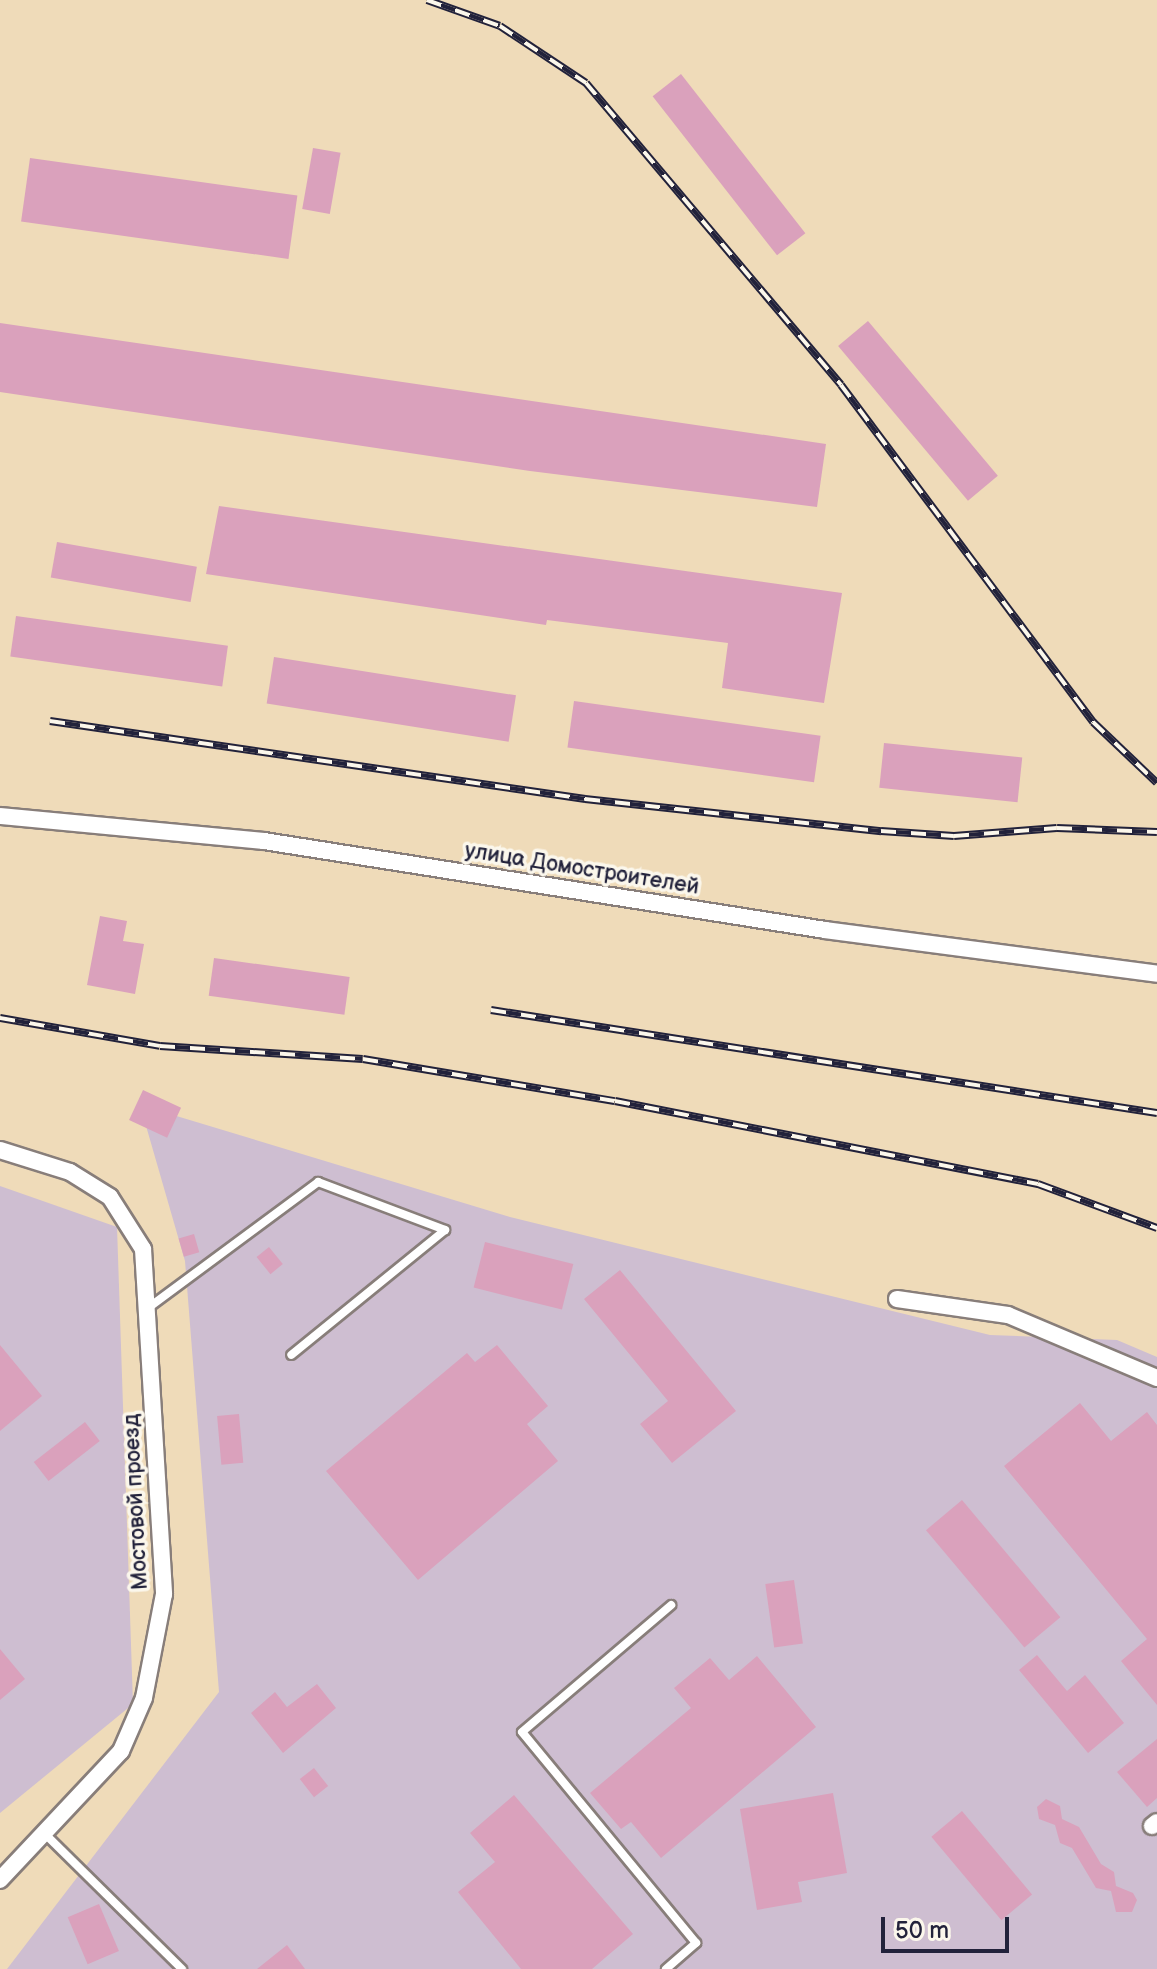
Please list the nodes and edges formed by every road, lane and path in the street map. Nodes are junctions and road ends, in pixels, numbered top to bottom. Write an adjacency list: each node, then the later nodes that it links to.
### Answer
1 (0, 816): 2 (street, улица Домостроителей)
2 (1157, 974)
3 (0, 1150): 5 (street, Мостовой проезд)
4 (897, 1299): 7 (street)
5 (148, 1309): 6 (lane); 9 (street, Мостовой проезд)
6 (291, 1355)
7 (1157, 1378)
8 (671, 1605): 12 (lane)
9 (44, 1833): 10 (street, Мостовой проезд); 11 (lane)
10 (0, 1880)
11 (182, 1969)
12 (666, 1969)

